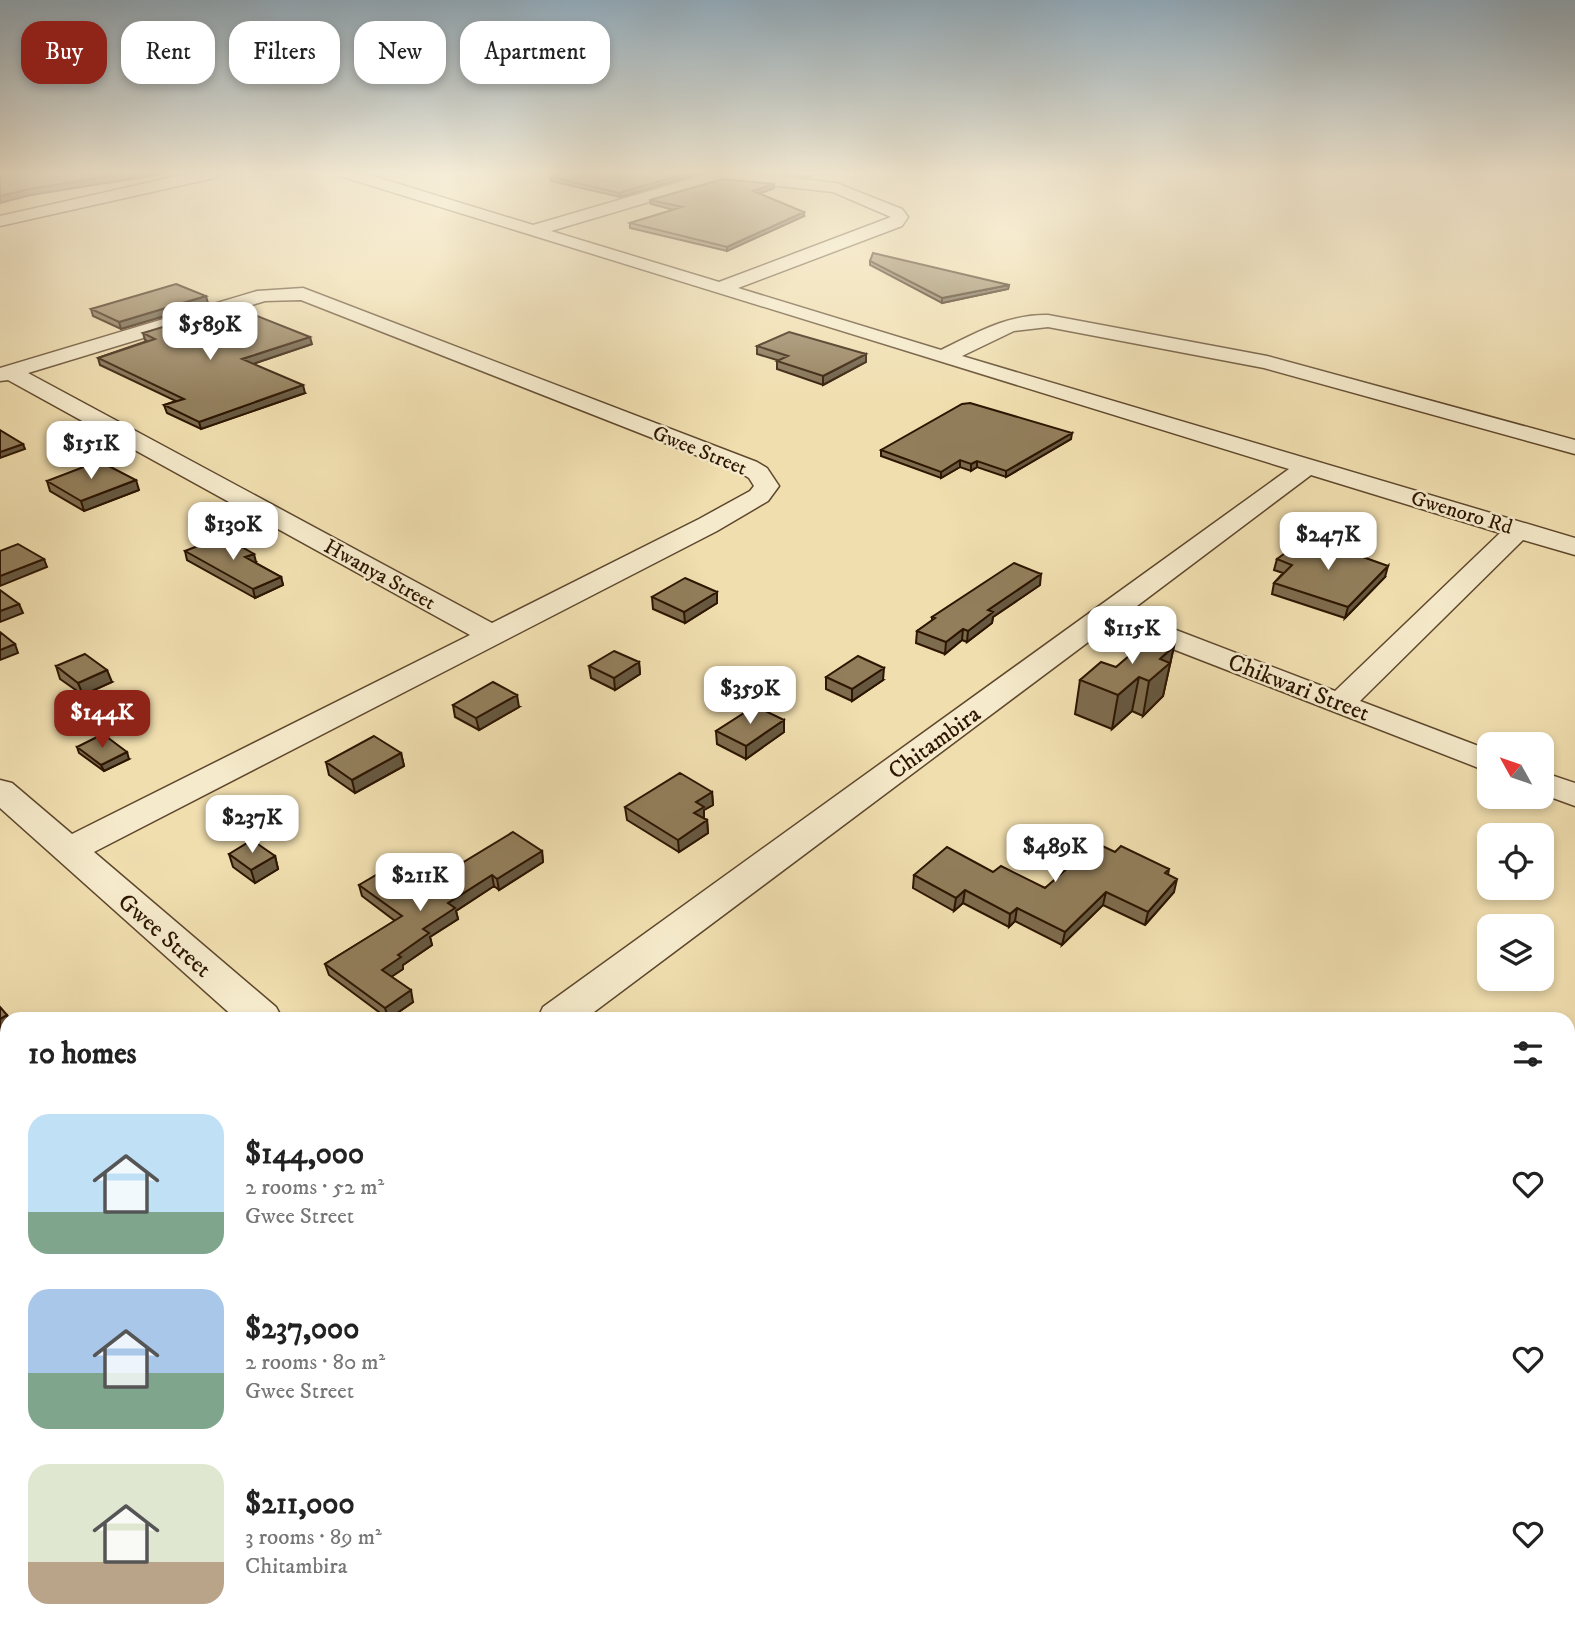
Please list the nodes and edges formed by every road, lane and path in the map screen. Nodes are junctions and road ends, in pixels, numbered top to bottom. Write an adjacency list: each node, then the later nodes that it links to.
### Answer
1 (593, 249): 3 (street, Gwenoro Rd)
2 (823, 249): 3 (street)
3 (720, 288): 4 (street, Gwenoro Rd)
4 (943, 357): 6 (street); 7 (street, Gwenoro Rd)
5 (5, 374): 11 (street, Hwanya Street); 11 (street, Gwee Street)
6 (1575, 447)
7 (1308, 466): 8 (street, Gwenoro Rd); 10 (street, Chitambira)
8 (1519, 529): 9 (street, Gwenoro Rd); 12 (street)
9 (1575, 547)
10 (1109, 614): 12 (street, Chikwari Street); 19 (street, Chitambira)
11 (492, 635): 17 (street, Gwee Street)
12 (1340, 703): 13 (street, Chikwari Street)
13 (1477, 757)
14 (1554, 787): 16 (street)
15 (0, 790): 17 (street, Gwee Street)
16 (1575, 795)
17 (68, 851): 18 (street, Gwee Street)
18 (254, 1012)
19 (566, 1012)

